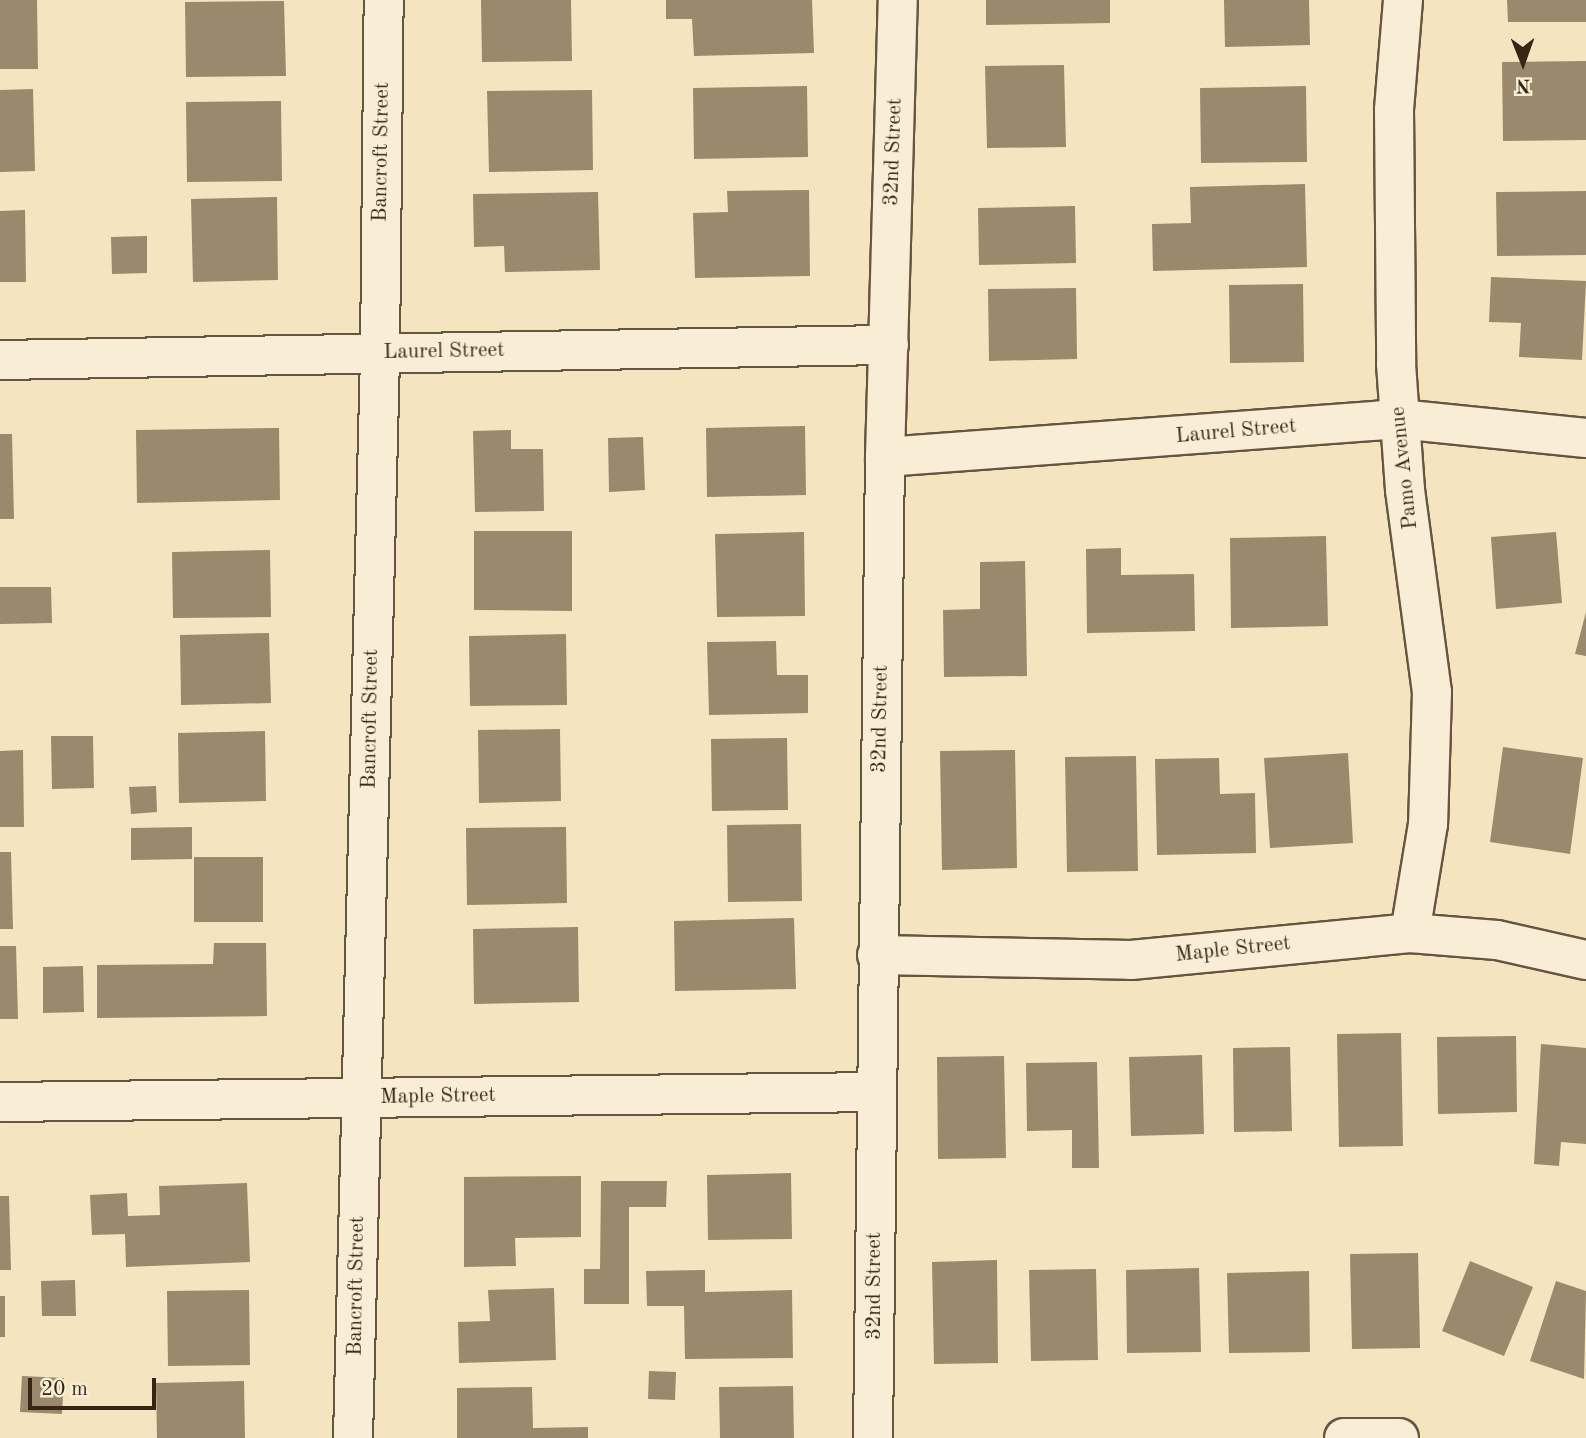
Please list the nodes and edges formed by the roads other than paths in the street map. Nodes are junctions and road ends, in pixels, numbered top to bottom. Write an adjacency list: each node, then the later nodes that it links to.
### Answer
1 (383, 0): 5 (street, Bancroft Street)
2 (898, 0): 4 (street, 32nd Street)
3 (1404, 0): 7 (street, Pamo Avenue)
4 (889, 345): 5 (street, Laurel Street); 9 (street, 32nd Street)
5 (380, 353): 6 (street, Laurel Street); 14 (street, Bancroft Street)
6 (0, 360)
7 (1399, 419): 8 (street, Laurel Street); 9 (street, Laurel Street); 10 (street, Pamo Avenue)
8 (1586, 438)
9 (885, 457): 11 (street, 32nd Street)
10 (1410, 933): 11 (street, Maple Street); 12 (street, Maple Street)
11 (877, 955): 13 (street, 32nd Street)
12 (1586, 960)
13 (876, 1091): 14 (street, Maple Street); 17 (street, 32nd Street)
14 (362, 1098): 15 (street, Maple Street); 16 (street, Bancroft Street)
15 (0, 1102)
16 (353, 1438)
17 (873, 1438)
18 (1344, 1438): 19 (street)
19 (1399, 1438)

